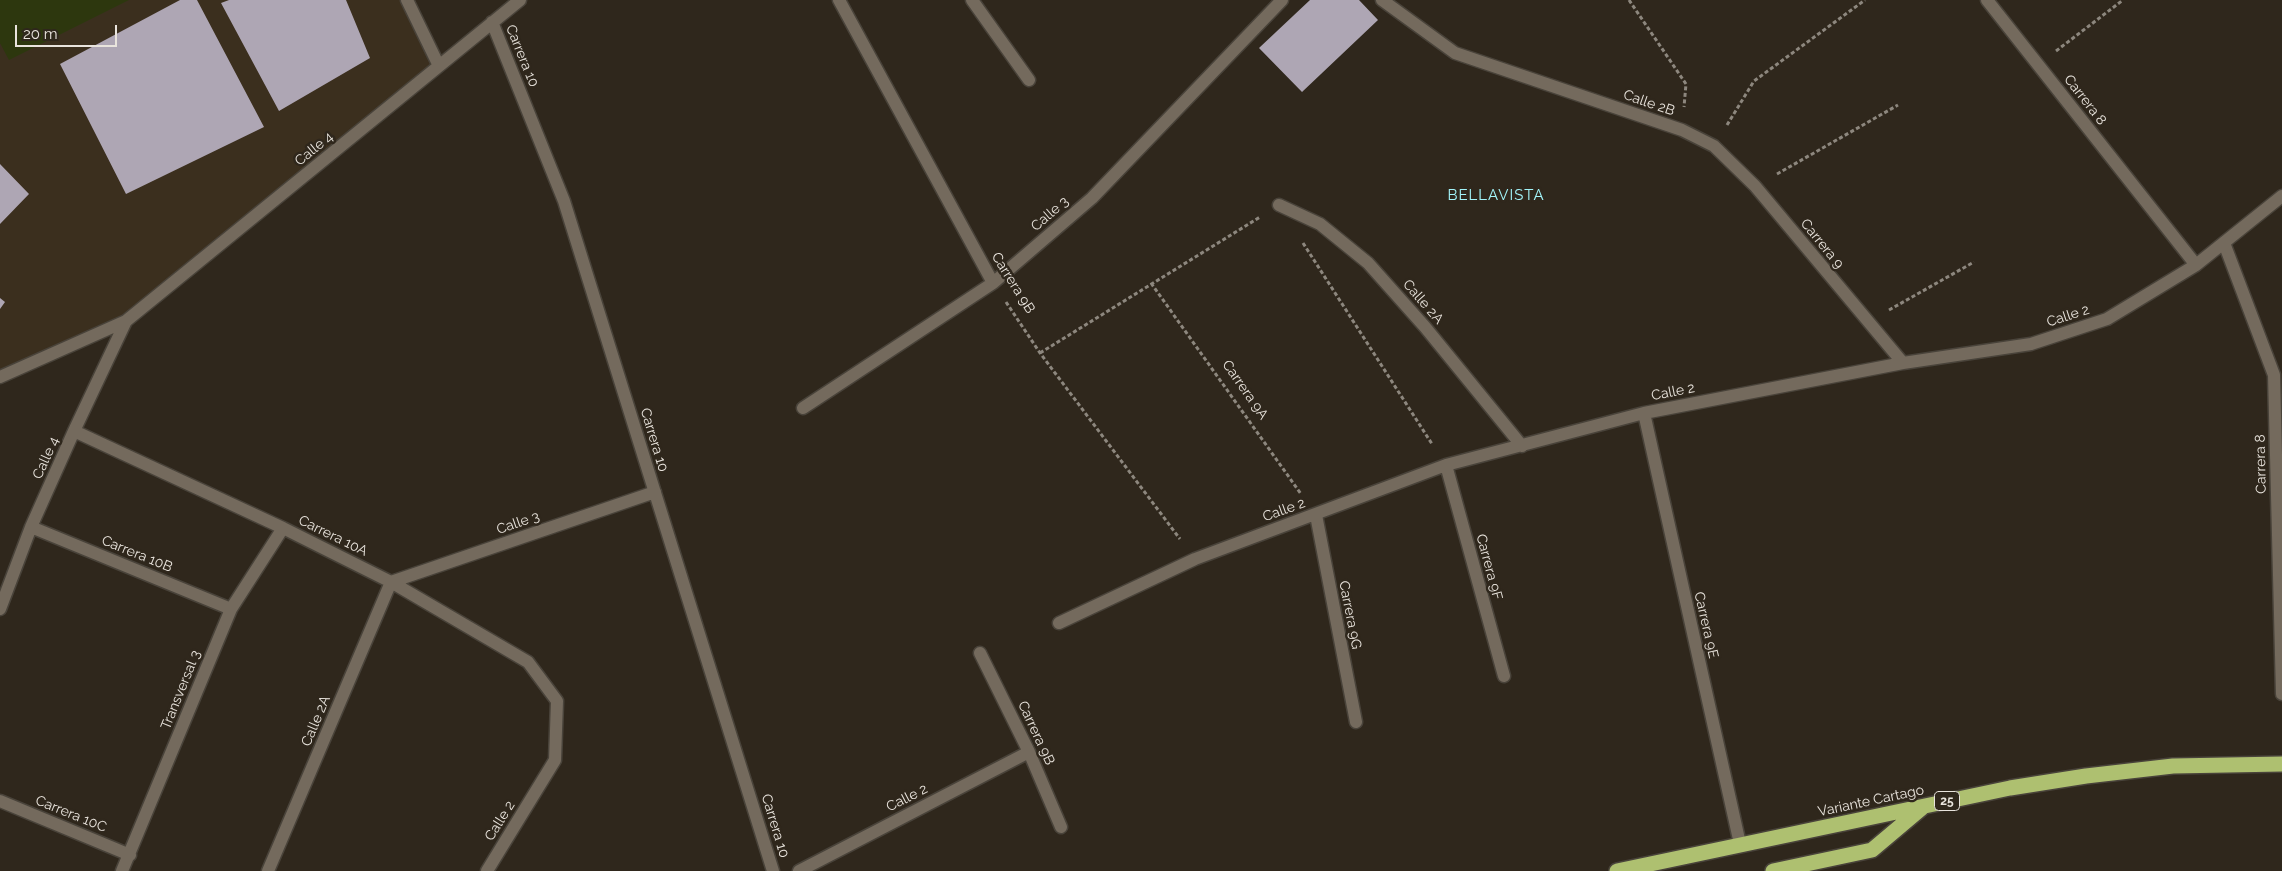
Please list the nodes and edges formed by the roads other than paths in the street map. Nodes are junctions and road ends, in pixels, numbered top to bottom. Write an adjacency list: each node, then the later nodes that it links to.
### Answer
1 (407, 0): 9 (street)
2 (520, 0): 8 (street, Calle 4)
3 (839, 0): 16 (street, Carrera 9B)
4 (972, 0): 10 (street)
5 (1282, 0): 16 (street, Calle 3)
6 (1382, 0): 11 (street, Calle 2B)
7 (1988, 0): 15 (street, Carrera 8)
8 (492, 22): 9 (street, Calle 4); 26 (street, Carrera 10)
9 (439, 66): 17 (street, Calle 4)
10 (1029, 80)
11 (1714, 146): 18 (street, Carrera 9)
12 (2282, 196): 14 (street, Calle 2)
13 (1278, 206): 24 (street, Calle 2A)
14 (2224, 243): 15 (street, Calle 2); 19 (street, Carrera 8)
15 (2196, 265): 18 (street, Calle 2)
16 (993, 283): 21 (street, Calle 3)
17 (126, 321): 20 (street, Calle 4); 23 (street, Calle 4)
18 (1903, 363): 22 (street, Calle 2)
19 (2278, 376): 36 (street, Carrera 8)
20 (0, 377)
21 (803, 408)
22 (1644, 413): 24 (street, Calle 2); 44 (street, Carrera 9E)
23 (74, 430): 28 (street, Calle 4); 29 (street, Carrera 10A)
24 (1522, 446): 25 (street, Calle 2)
25 (1446, 465): 27 (street, Calle 2); 35 (street, Carrera 9F)
26 (655, 492): 30 (street, Calle 3); 49 (street, Carrera 10)
27 (1316, 515): 33 (street, Calle 2); 38 (street, Carrera 9G)
28 (31, 527): 31 (street, Calle 4); 32 (street, Carrera 10B)
29 (283, 528): 30 (street, Carrera 10A); 32 (street, Transversal 3)
30 (391, 582): 37 (street, Carrera 10A); 47 (street, Calle 2A)
31 (0, 609)
32 (231, 609): 45 (street, Transversal 3)
33 (1059, 623)
34 (980, 653): 39 (street, Carrera 9B)
35 (1504, 676)
36 (2282, 694)
37 (557, 701): 48 (street, Calle 2)
38 (1356, 722)
39 (1029, 752): 43 (street, Carrera 9B); 50 (street, Calle 2)
40 (2282, 764): 42 (highway, Variante Cartago / 25)
41 (0, 801): 45 (street, Carrera 10C)
42 (1924, 806): 44 (highway, Variante Cartago / 25); 52 (highway)
43 (1061, 828)
44 (1740, 844): 51 (highway, Variante Cartago / 25)
45 (130, 855): 46 (street, Transversal 3)
46 (122, 871)
47 (268, 871)
48 (487, 871)
49 (773, 871)
50 (799, 871)
51 (1617, 871)
52 (1773, 871)

